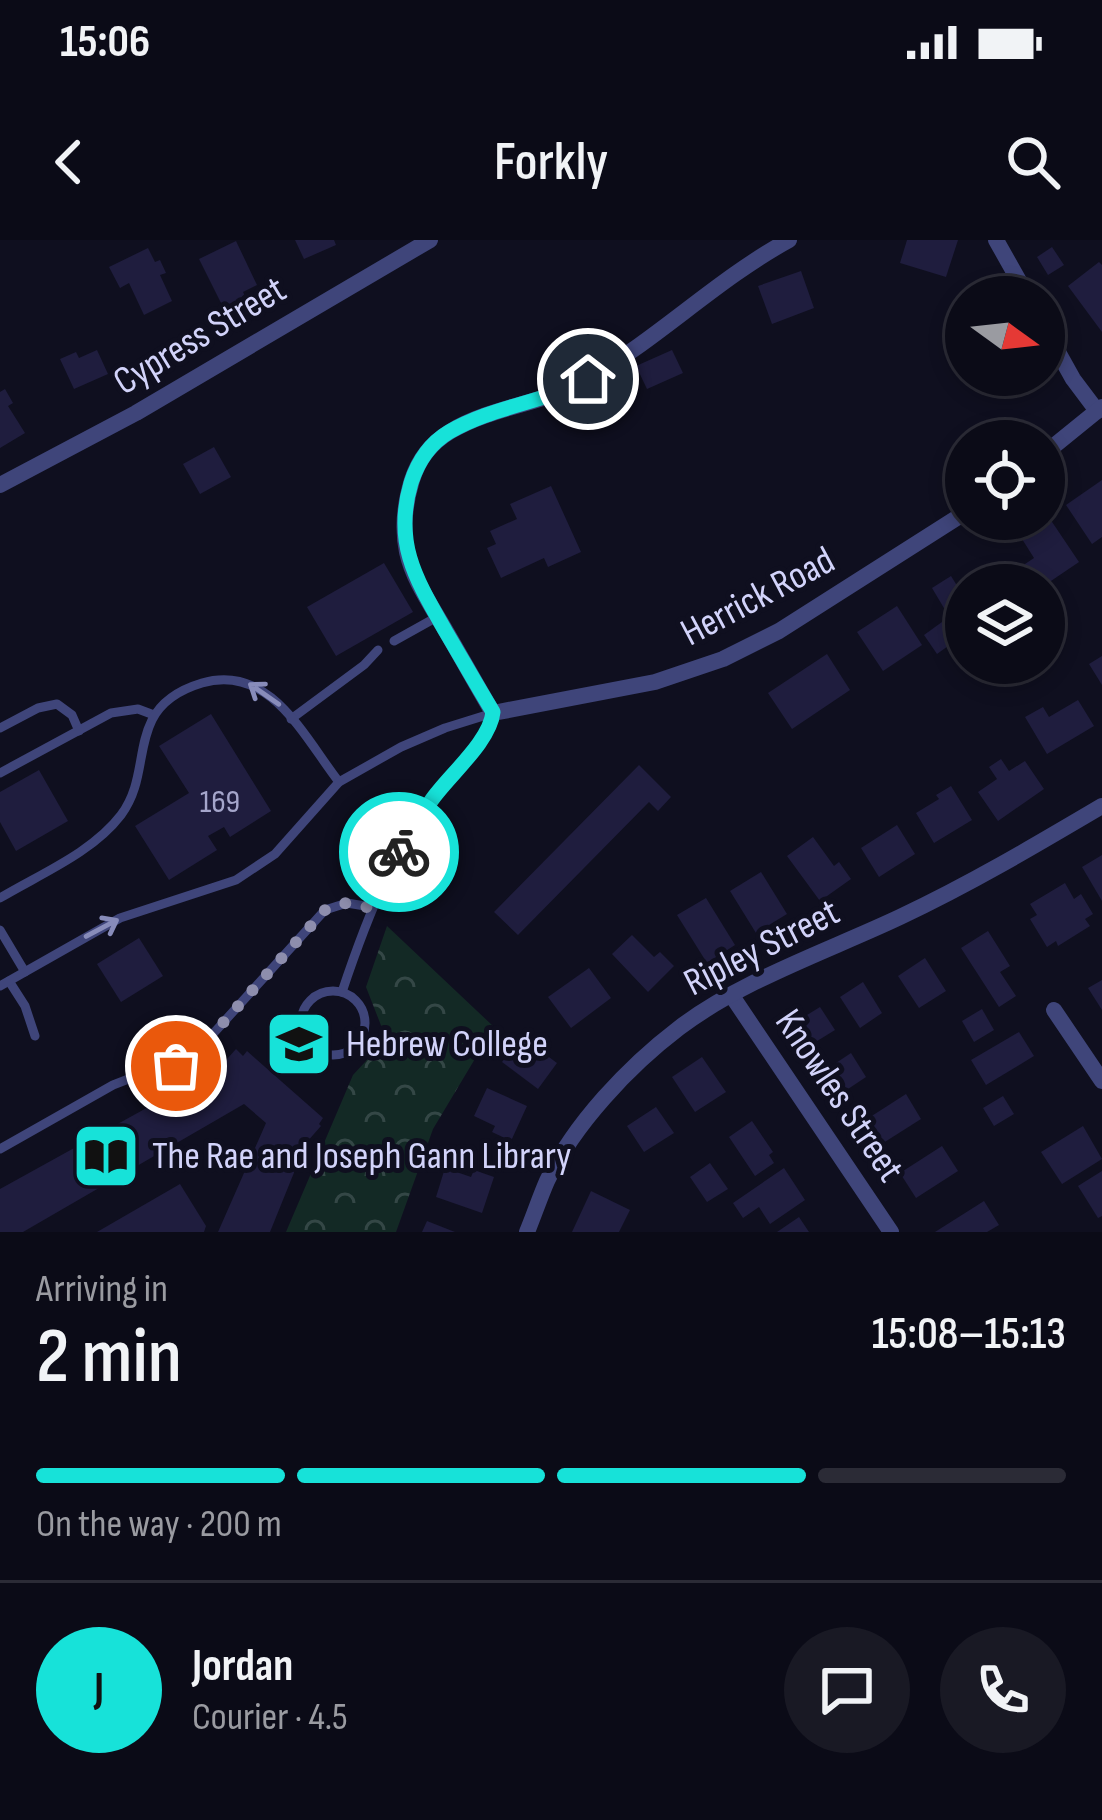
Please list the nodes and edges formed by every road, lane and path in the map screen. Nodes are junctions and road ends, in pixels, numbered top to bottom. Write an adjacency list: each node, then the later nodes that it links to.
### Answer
1 (430, 240): 8 (street, Cypress Street)
2 (789, 240): 10 (street)
3 (996, 240): 4 (street)
4 (1016, 276)
5 (1065, 365): 6 (street)
6 (1100, 409): 7 (street)
7 (1065, 437)
8 (0, 485)
9 (945, 525): 13 (street, Herrick Road)
10 (438, 616): 11 (lane); 13 (street)
11 (394, 641)
12 (378, 650): 15 (lane)
13 (493, 712): 19 (lane); 22 (lane)
14 (154, 715): 15 (lane, one-way to 14); 17 (lane); 21 (lane)
15 (291, 719): 19 (lane)
16 (0, 728): 17 (lane)
17 (79, 730): 18 (lane)
18 (0, 773)
19 (339, 782): 24 (lane, one-way to 19)
20 (1102, 806): 27 (street, Ripley Street)
21 (0, 898)
22 (371, 908): 26 (lane); 31 (lane)
23 (0, 931): 24 (lane)
24 (25, 972): 25 (lane)
25 (5, 983): 29 (lane)
26 (342, 992): 26 (lane)
27 (732, 996): 32 (street, Ripley Street); 33 (street, Knowles Street)
28 (1054, 1010): 30 (street)
29 (35, 1036)
30 (1102, 1081)
31 (0, 1150)
32 (527, 1232)
33 (891, 1232)

